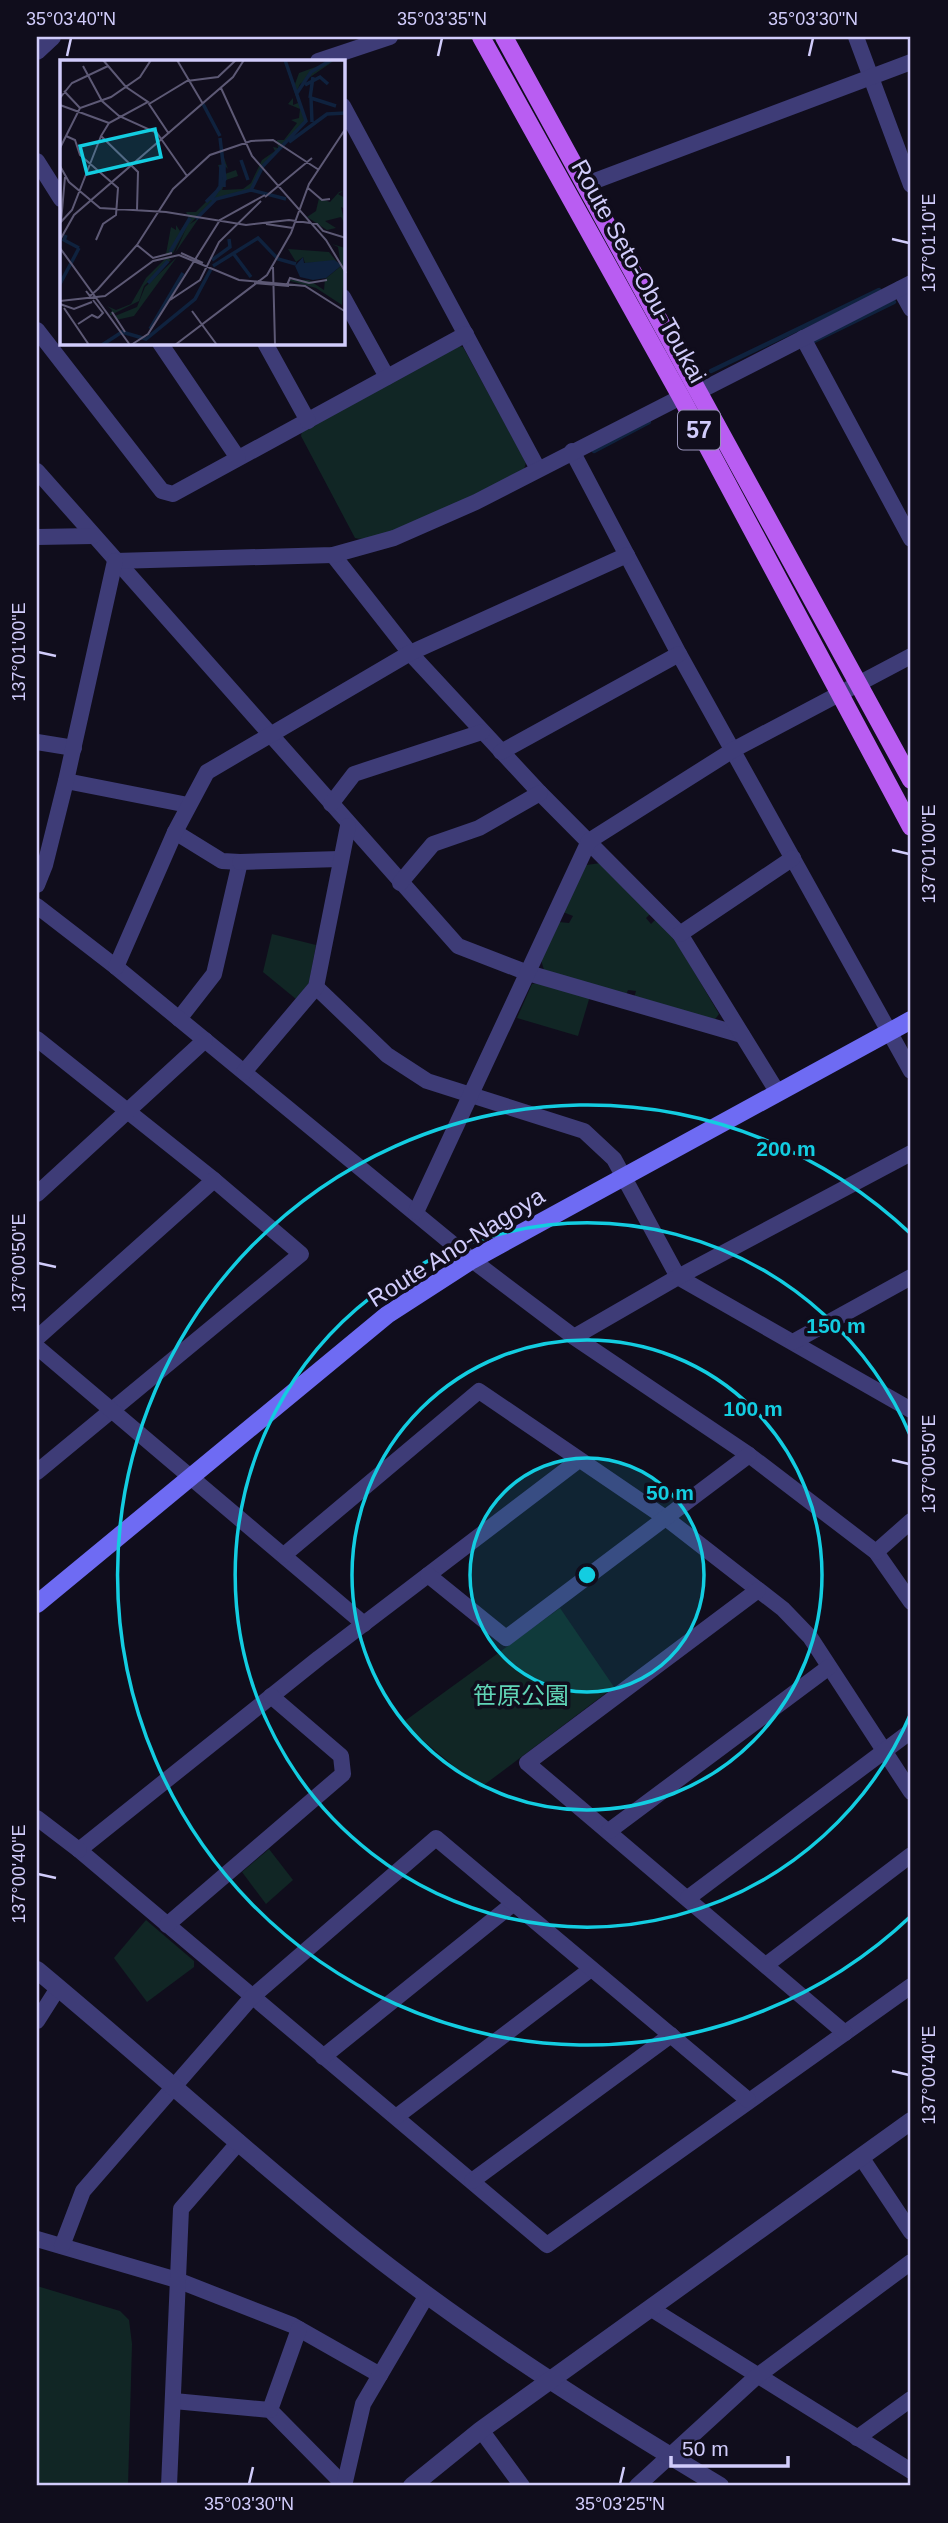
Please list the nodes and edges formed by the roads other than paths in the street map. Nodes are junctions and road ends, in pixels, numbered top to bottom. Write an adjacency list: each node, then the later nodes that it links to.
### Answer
1 (52, 37): 6 (street)
2 (390, 37): 7 (street)
3 (481, 37): 24 (main road, Route Seto-Obu-Toukai / 57)
4 (504, 37): 12 (main road, Route Seto-Obu-Toukai / 57)
5 (856, 37): 9 (street)
6 (37, 51)
7 (321, 60)
8 (911, 62): 9 (street)
9 (870, 77): 12 (street); 13 (street)
10 (345, 110): 19 (street)
11 (37, 162): 14 (street)
12 (584, 185): 24 (main road, Route Seto-Obu-Toukai / 57)
13 (911, 185)
14 (60, 197)
15 (906, 286): 17 (street); 20 (street)
16 (345, 301): 23 (street)
17 (911, 309)
18 (37, 330): 27 (street)
19 (466, 334): 23 (street); 28 (street)
20 (803, 338): 24 (street); 32 (street)
21 (160, 345): 27 (street)
22 (266, 345): 25 (street)
23 (387, 377): 25 (street)
24 (690, 395): 26 (street); 39 (main road, Route Seto-Obu-Toukai / 57); 40 (main road, Route Seto-Obu-Toukai / 57)
25 (308, 421): 27 (street)
26 (572, 451): 28 (street); 34 (street)
27 (238, 458)
28 (538, 469): 33 (street)
29 (37, 471): 30 (street)
30 (93, 536): 31 (street); 35 (street)
31 (37, 537)
32 (911, 539)
33 (332, 555): 35 (street); 36 (street)
34 (627, 555): 36 (street); 37 (street)
35 (115, 561): 42 (street); 44 (street)
36 (410, 653): 41 (street); 42 (street)
37 (679, 654): 45 (street); 46 (street)
38 (911, 656): 39 (street)
39 (857, 683): 40 (street); 48 (main road, Route Seto-Obu-Toukai / 57)
40 (840, 693): 45 (street); 53 (main road, Route Seto-Obu-Toukai / 57)
41 (482, 732): 46 (street); 50 (street)
42 (271, 735): 50 (street); 51 (street)
43 (37, 742): 44 (street)
44 (74, 748): 47 (street)
45 (733, 750): 55 (street); 56 (street)
46 (501, 751): 49 (street)
47 (66, 780): 51 (street); 60 (street)
48 (911, 780)
49 (540, 793): 55 (street); 59 (street)
50 (331, 804): 52 (street)
51 (188, 805): 54 (street)
52 (348, 826): 57 (street); 59 (street)
53 (911, 827)
54 (175, 832): 58 (street); 63 (street)
55 (589, 841): 62 (street); 64 (street)
56 (793, 858): 62 (street); 68 (street)
57 (340, 859): 58 (street); 65 (street)
58 (240, 862): 66 (street)
59 (400, 883): 64 (street)
60 (37, 885)
61 (37, 906): 63 (street)
62 (680, 934): 69 (street)
63 (116, 967): 66 (street)
64 (528, 973): 69 (street); 75 (street)
65 (316, 986): 73 (street); 75 (street)
66 (179, 1019): 70 (street)
67 (911, 1020): 68 (main road, Route Ano-Nagoya)
68 (890, 1032): 72 (street); 74 (main road, Route Ano-Nagoya)
69 (742, 1035): 74 (street)
70 (205, 1040): 73 (street); 76 (street)
71 (38, 1043): 76 (street)
72 (911, 1071)
73 (244, 1072): 81 (street)
74 (778, 1093): 78 (main road, Route Ano-Nagoya)
75 (470, 1096): 78 (street); 81 (street)
76 (126, 1110): 79 (street); 80 (street)
77 (911, 1153): 83 (street)
78 (624, 1176): 82 (main road, Route Ano-Nagoya); 83 (street)
79 (215, 1180): 86 (street); 90 (street)
80 (37, 1194)
81 (416, 1212): 82 (street)
82 (472, 1260): 85 (street); 94 (main road, Route Ano-Nagoya)
83 (678, 1277): 85 (street); 87 (street)
84 (911, 1277): 87 (street)
85 (574, 1337): 91 (street)
86 (37, 1338)
87 (793, 1342): 89 (street)
88 (37, 1347): 90 (street)
89 (911, 1409)
90 (114, 1411): 93 (street); 94 (street)
91 (749, 1455): 95 (street); 97 (street)
92 (579, 1460): 95 (street); 98 (street); 99 (street)
93 (37, 1472)
94 (191, 1478): 98 (street); 102 (main road, Route Ano-Nagoya)
95 (667, 1519): 99 (street); 100 (street)
96 (911, 1521): 97 (street)
97 (876, 1552): 101 (street)
98 (284, 1555): 103 (street)
99 (428, 1575): 103 (street)
100 (758, 1590): 104 (street); 110 (street)
101 (911, 1602)
102 (37, 1604)
103 (364, 1624): 105 (street)
104 (829, 1667): 107 (street); 110 (street)
105 (271, 1696): 111 (street); 115 (street)
106 (911, 1731): 107 (street)
107 (885, 1751): 108 (street); 113 (street)
108 (911, 1792)
109 (37, 1818): 111 (street)
110 (609, 1831): 113 (street)
111 (79, 1850): 115 (street)
112 (911, 1855): 116 (street)
113 (688, 1898): 116 (street)
114 (514, 1903): 117 (street); 121 (street); 125 (street)
115 (167, 1925): 121 (street)
116 (766, 1965): 123 (street)
117 (592, 1969): 124 (street); 128 (street)
118 (37, 1970): 120 (street)
119 (911, 1986): 123 (street)
120 (58, 1988): 122 (street); 126 (street)
121 (252, 1997): 125 (street); 126 (street)
122 (37, 2021)
123 (845, 2033): 127 (street)
124 (671, 2035): 127 (street); 132 (street)
125 (323, 2057): 128 (street)
126 (177, 2087): 130 (street); 135 (street)
127 (748, 2099): 132 (street)
128 (396, 2117): 132 (street)
129 (911, 2121): 131 (street)
130 (239, 2142): 137 (street); 138 (street)
131 (861, 2157): 133 (street); 139 (street)
132 (472, 2181)
133 (911, 2232)
134 (37, 2239): 135 (street)
135 (62, 2246): 137 (street)
136 (911, 2262): 142 (street)
137 (177, 2280): 140 (street); 145 (street)
138 (427, 2295): 141 (street); 143 (street)
139 (650, 2308): 142 (street); 143 (street)
140 (299, 2329): 141 (street); 146 (street)
141 (380, 2375): 152 (street)
142 (756, 2377): 148 (street); 149 (street)
143 (549, 2380): 147 (street); 149 (street)
144 (911, 2399): 148 (street)
145 (174, 2401): 146 (street); 151 (street)
146 (270, 2410): 152 (street)
147 (481, 2430): 153 (street); 154 (street)
148 (857, 2438): 150 (street)
149 (669, 2456): 155 (street); 156 (street)
150 (911, 2471)
151 (169, 2486)
152 (344, 2486)
153 (412, 2486)
154 (522, 2486)
155 (637, 2486)
156 (720, 2486)

